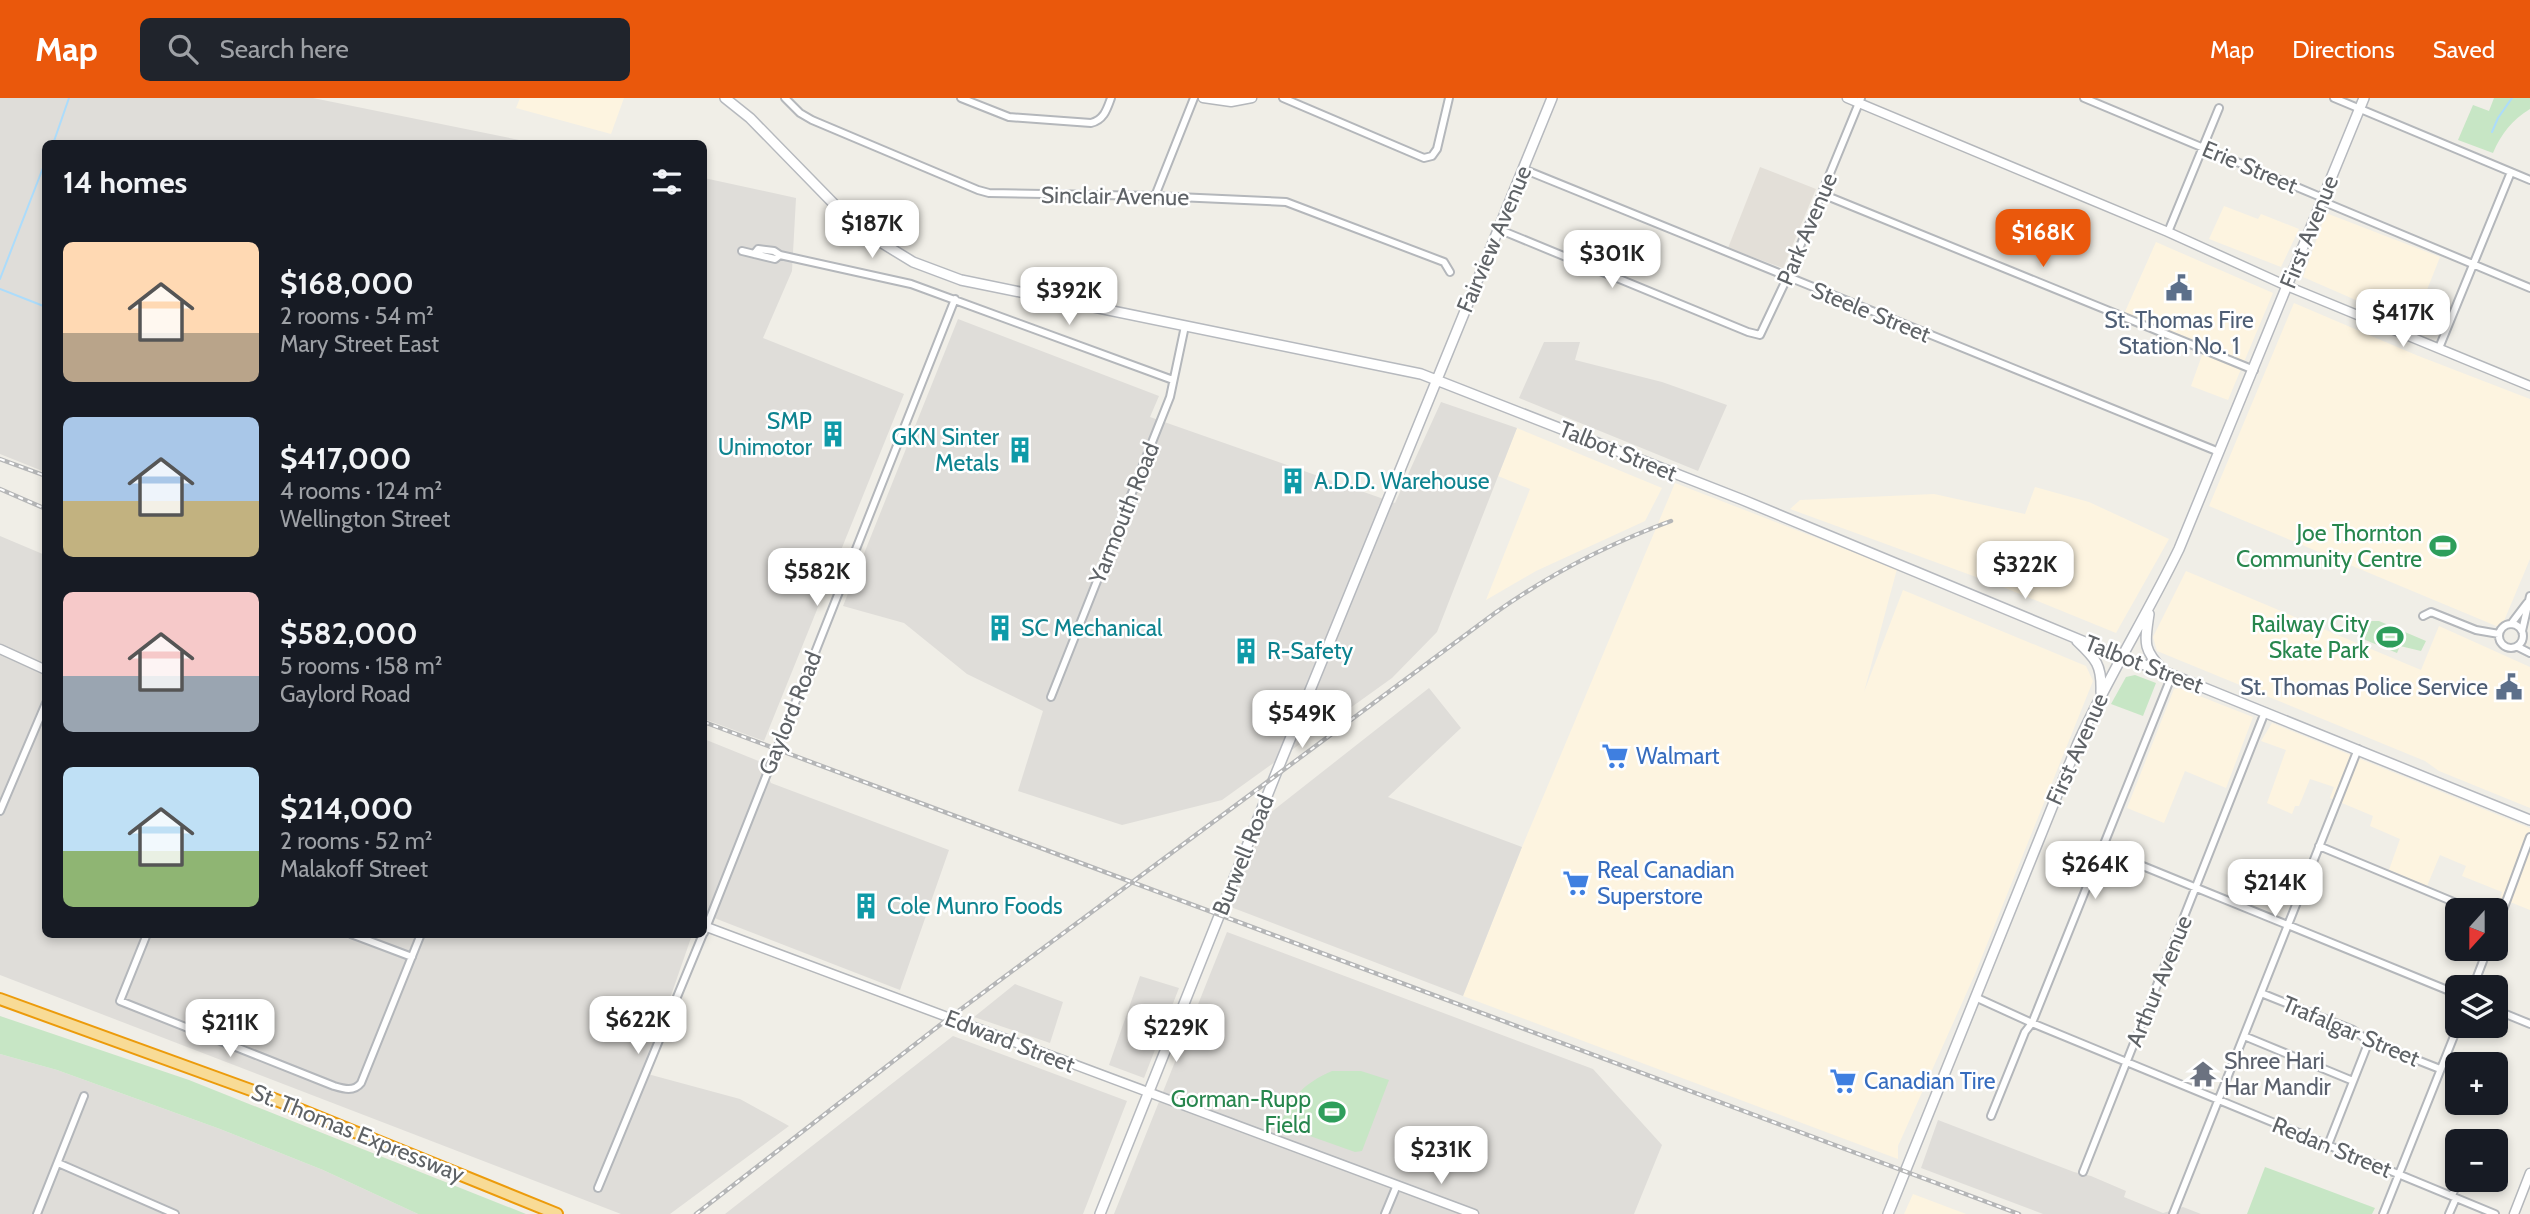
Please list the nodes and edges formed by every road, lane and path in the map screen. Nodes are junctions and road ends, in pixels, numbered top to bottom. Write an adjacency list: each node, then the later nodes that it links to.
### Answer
1 (725, 98): 34 (main road, Talbot Street)
2 (785, 98): 23 (street, Sinclair Avenue)
3 (961, 98): 4 (street)
4 (1111, 98)
5 (1195, 98): 23 (street)
6 (1203, 98): 7 (street)
7 (1252, 98)
8 (1283, 98): 9 (street)
9 (1449, 98)
10 (1552, 98): 19 (main road, Fairview Avenue)
11 (1847, 98): 15 (street)
12 (2084, 98): 18 (street, Erie Street)
13 (2334, 98): 17 (street)
14 (2364, 98): 17 (main road, First Avenue)
15 (1860, 100): 22 (street, Park Avenue); 26 (street)
16 (2219, 108): 18 (street)
17 (2360, 108): 20 (street); 24 (main road, First Avenue)
18 (2203, 148): 24 (street, Erie Street); 26 (street)
19 (1523, 169): 25 (main road, Fairview Avenue); 30 (street, Steele Street)
20 (2511, 172): 21 (street); 28 (street)
21 (2530, 180)
22 (1822, 194): 30 (street, Park Avenue); 36 (street)
23 (1155, 196): 29 (street, Sinclair Avenue)
24 (2323, 198): 28 (street, Erie Street); 31 (main road, First Avenue)
25 (1498, 229): 30 (street, Park Avenue); 38 (main road, Fairview Avenue)
26 (2168, 232): 31 (street)
27 (742, 251): 33 (street)
28 (2473, 265): 32 (street, Erie Street); 35 (street)
29 (1450, 272)
30 (1787, 278): 40 (street, Steele Street)
31 (2287, 286): 35 (street); 36 (main road, First Avenue)
32 (2530, 288)
33 (955, 299): 37 (street); 69 (street, Gaylord Road)
34 (1185, 326): 37 (street, Yarmouth Road); 38 (main road, Talbot Street)
35 (2439, 348): 39 (street)
36 (2254, 370): 40 (main road, First Avenue)
37 (1173, 380): 57 (street, Yarmouth Road)
38 (1436, 380): 47 (main road, Talbot Street); 90 (main road, Burwell Road)
39 (2530, 386)
40 (2219, 452): 42 (main road, First Avenue)
41 (2529, 599): 44 (street); 45 (street)
42 (2151, 605): 53 (main road, First Avenue); 55 (main road)
43 (2423, 616): 46 (street)
44 (2511, 624): 45 (street); 46 (street)
45 (2522, 631): 48 (street)
46 (2499, 634): 49 (street)
47 (2070, 635): 53 (main road, Talbot Street); 56 (main road)
48 (2524, 639): 49 (street); 50 (street)
49 (2518, 647): 52 (street)
50 (2530, 647)
51 (0, 649): 54 (street)
52 (2530, 653)
53 (2122, 657): 55 (main road, Talbot Street); 56 (main road, First Avenue)
54 (42, 668)
55 (2169, 673): 59 (main road, Talbot Street); 65 (street)
56 (2101, 692): 79 (main road, First Avenue)
57 (1051, 697)
58 (42, 712): 61 (street)
59 (2265, 712): 60 (main road, Talbot Street); 66 (street, Arthur Avenue)
60 (2358, 749): 62 (main road, Talbot Street); 64 (street)
61 (0, 811)
62 (2530, 820)
63 (2530, 837): 68 (street)
64 (2319, 846): 67 (street); 70 (street)
65 (2101, 849): 66 (street); 82 (street)
66 (2196, 888): 70 (street); 87 (street, Arthur Avenue)
67 (2445, 898)
68 (2506, 898)
69 (707, 922)
70 (2287, 925): 77 (street); 78 (street)
71 (707, 931): 90 (street, Edward Street)
72 (145, 938): 76 (street)
73 (362, 938): 76 (street)
74 (419, 938): 76 (street)
75 (701, 938): 100 (street, Gaylord Road)
76 (412, 957)
77 (2445, 989)
78 (2261, 993): 84 (street); 86 (street, Trafalgar Street)
79 (1975, 997): 82 (street, Redan Street); 109 (main road, First Avenue)
80 (0, 999): 105 (highway, St. Thomas Expressway)
81 (2508, 1015): 83 (street)
82 (2032, 1023): 87 (street, Redan Street); 93 (street)
83 (2530, 1024)
84 (2244, 1036): 89 (street); 92 (street)
85 (2453, 1038): 88 (street)
86 (2370, 1041): 88 (street, Trafalgar Street); 89 (street)
87 (2126, 1062): 92 (street, Redan Street); 96 (street, Arthur Avenue)
88 (2440, 1069): 98 (street)
89 (2353, 1081): 94 (street)
90 (1149, 1093): 99 (street, Edward Street); 106 (main road, Burwell Road)
91 (84, 1096): 95 (street)
92 (2218, 1100): 94 (street, Redan Street); 110 (street)
93 (1991, 1116)
94 (2328, 1145): 98 (street, Redan Street)
95 (58, 1163): 103 (street); 104 (street)
96 (2083, 1172)
97 (2530, 1173): 114 (street)
98 (2400, 1175): 102 (street, Redan Street); 111 (street)
99 (1397, 1185): 107 (street); 108 (street, Edward Street)
100 (598, 1188)
101 (2455, 1192): 102 (street)
102 (2454, 1197): 112 (street); 113 (street, Redan Street)
103 (37, 1214)
104 (175, 1214)
105 (557, 1214)
106 (1100, 1214)
107 (1385, 1214)
108 (1474, 1214)
109 (1888, 1214)
110 (2173, 1214)
111 (2383, 1214)
112 (2449, 1214)
113 (2496, 1214)
114 (2514, 1214)

